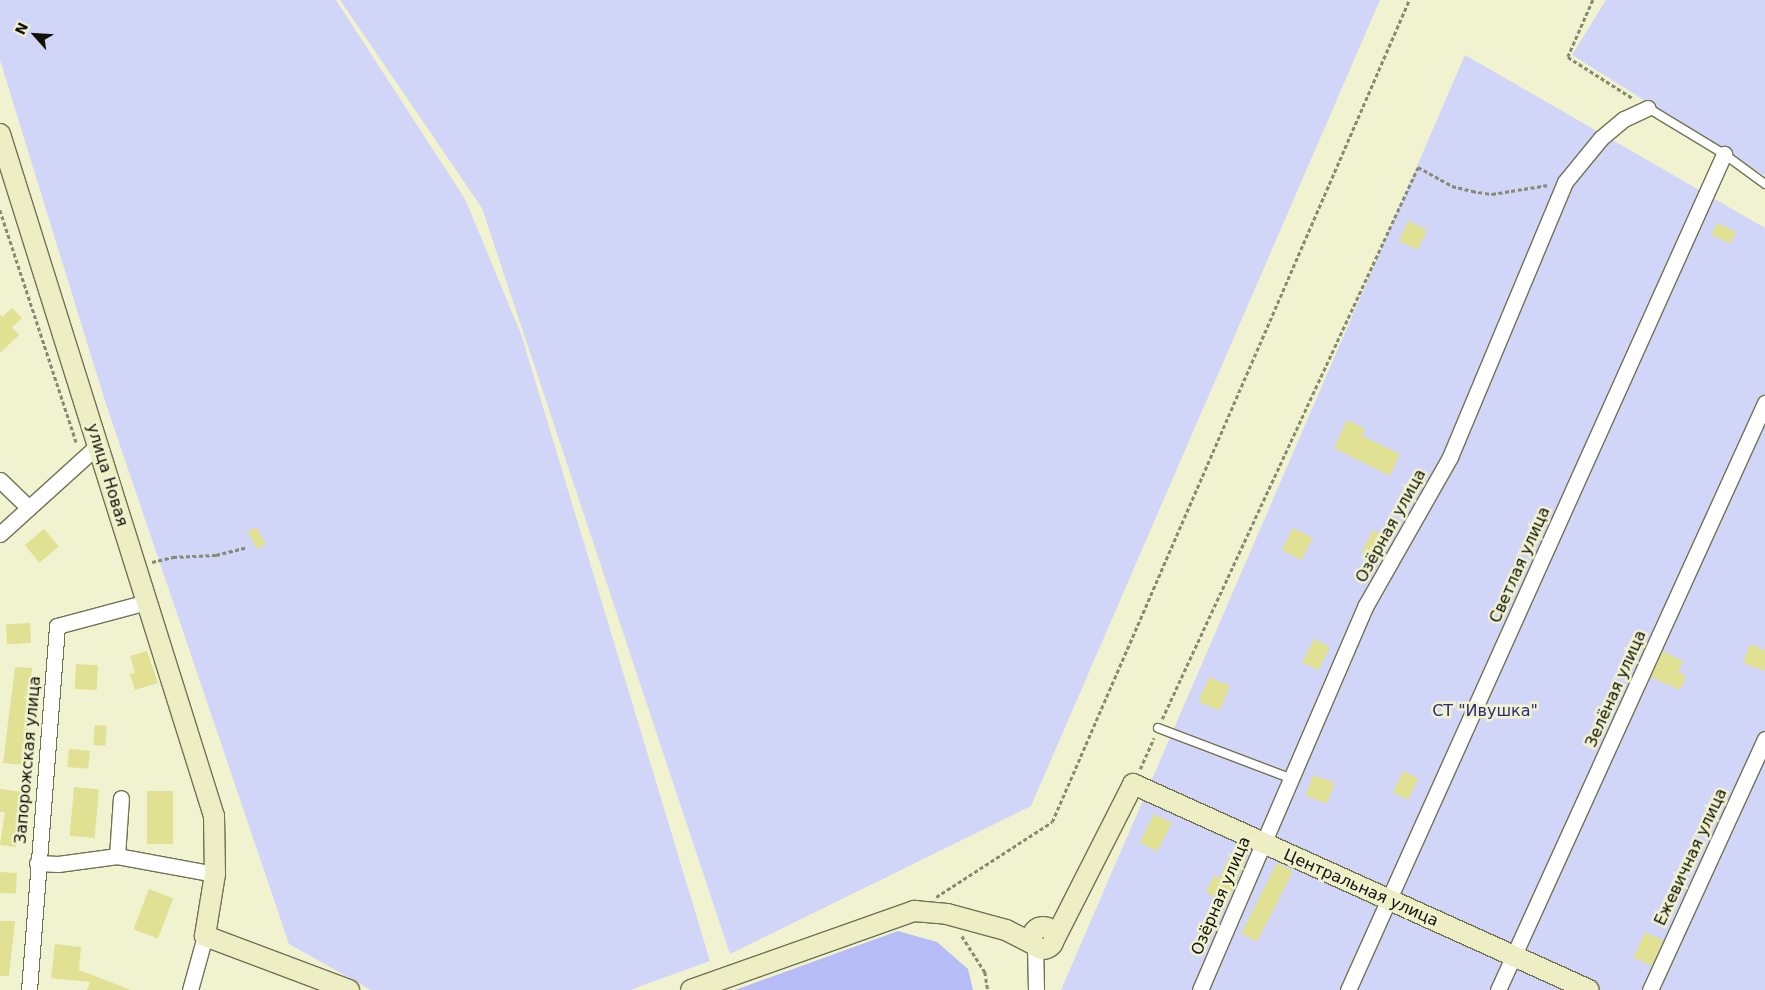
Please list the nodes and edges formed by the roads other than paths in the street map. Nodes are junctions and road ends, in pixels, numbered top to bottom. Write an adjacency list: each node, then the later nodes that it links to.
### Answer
1 (1648, 108): 3 (lane); 13 (street, Озёрная улица)
2 (0, 134): 6 (street, улица Новая)
3 (1724, 154): 4 (lane); 19 (street, Светлая улица)
4 (1765, 184)
5 (1765, 403): 22 (street, Зелёная улица)
6 (98, 446): 8 (street); 10 (street, улица Новая)
7 (0, 480): 8 (street)
8 (29, 508): 9 (street)
9 (0, 534)
10 (147, 602): 17 (street, Запорожская улица); 18 (street, улица Новая)
11 (1158, 728): 13 (lane)
12 (1765, 738): 32 (street, Ежевичная улица)
13 (1292, 779): 15 (street, Озёрная улица)
14 (121, 798): 16 (street)
15 (1262, 844): 19 (street, Центральная улица); 21 (street, Центральная улица); 28 (street, Озёрная улица)
16 (117, 856): 17 (street); 18 (street)
17 (37, 863): 23 (street, Запорожская улица)
18 (215, 874): 20 (street, улица Новая)
19 (1388, 899): 22 (street, Центральная улица); 29 (street, Светлая улица)
20 (206, 936): 24 (street); 25 (street)
21 (1045, 937): 26 (street); 27 (street)
22 (1514, 956): 30 (street, Зелёная улица); 31 (street, Центральная улица)
23 (29, 990)
24 (190, 990)
25 (348, 990)
26 (691, 990)
27 (1036, 990)
28 (1200, 990)
29 (1348, 990)
30 (1498, 990)
31 (1589, 990)
32 (1650, 990)

